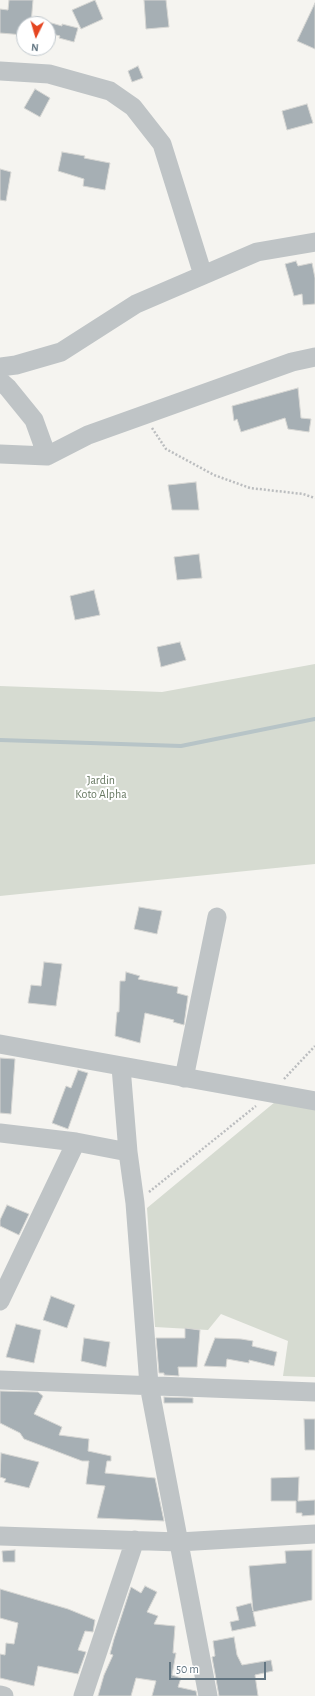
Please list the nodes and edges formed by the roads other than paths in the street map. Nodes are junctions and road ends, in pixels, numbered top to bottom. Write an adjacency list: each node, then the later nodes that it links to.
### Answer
1 (0, 71): 3 (street)
2 (315, 242): 3 (street)
3 (202, 275): 5 (street)
4 (315, 357): 8 (street)
5 (0, 367)
6 (0, 381): 8 (street)
7 (0, 454): 8 (street)
8 (47, 456)
9 (217, 917): 12 (street)
10 (0, 1044): 11 (street)
11 (120, 1066): 12 (street); 16 (street)
12 (184, 1078): 13 (street)
13 (315, 1101)
14 (0, 1133): 15 (street)
15 (76, 1142): 16 (street); 17 (street)
16 (128, 1152): 19 (street)
17 (0, 1301)
18 (0, 1380): 19 (street)
19 (149, 1385): 20 (street); 24 (street)
20 (315, 1392)
21 (315, 1534): 24 (street)
22 (0, 1536): 23 (street)
23 (135, 1540): 24 (street); 27 (street)
24 (179, 1542): 28 (street)
25 (0, 1695): 26 (street)
26 (4, 1696)
27 (83, 1696)
28 (208, 1696)

